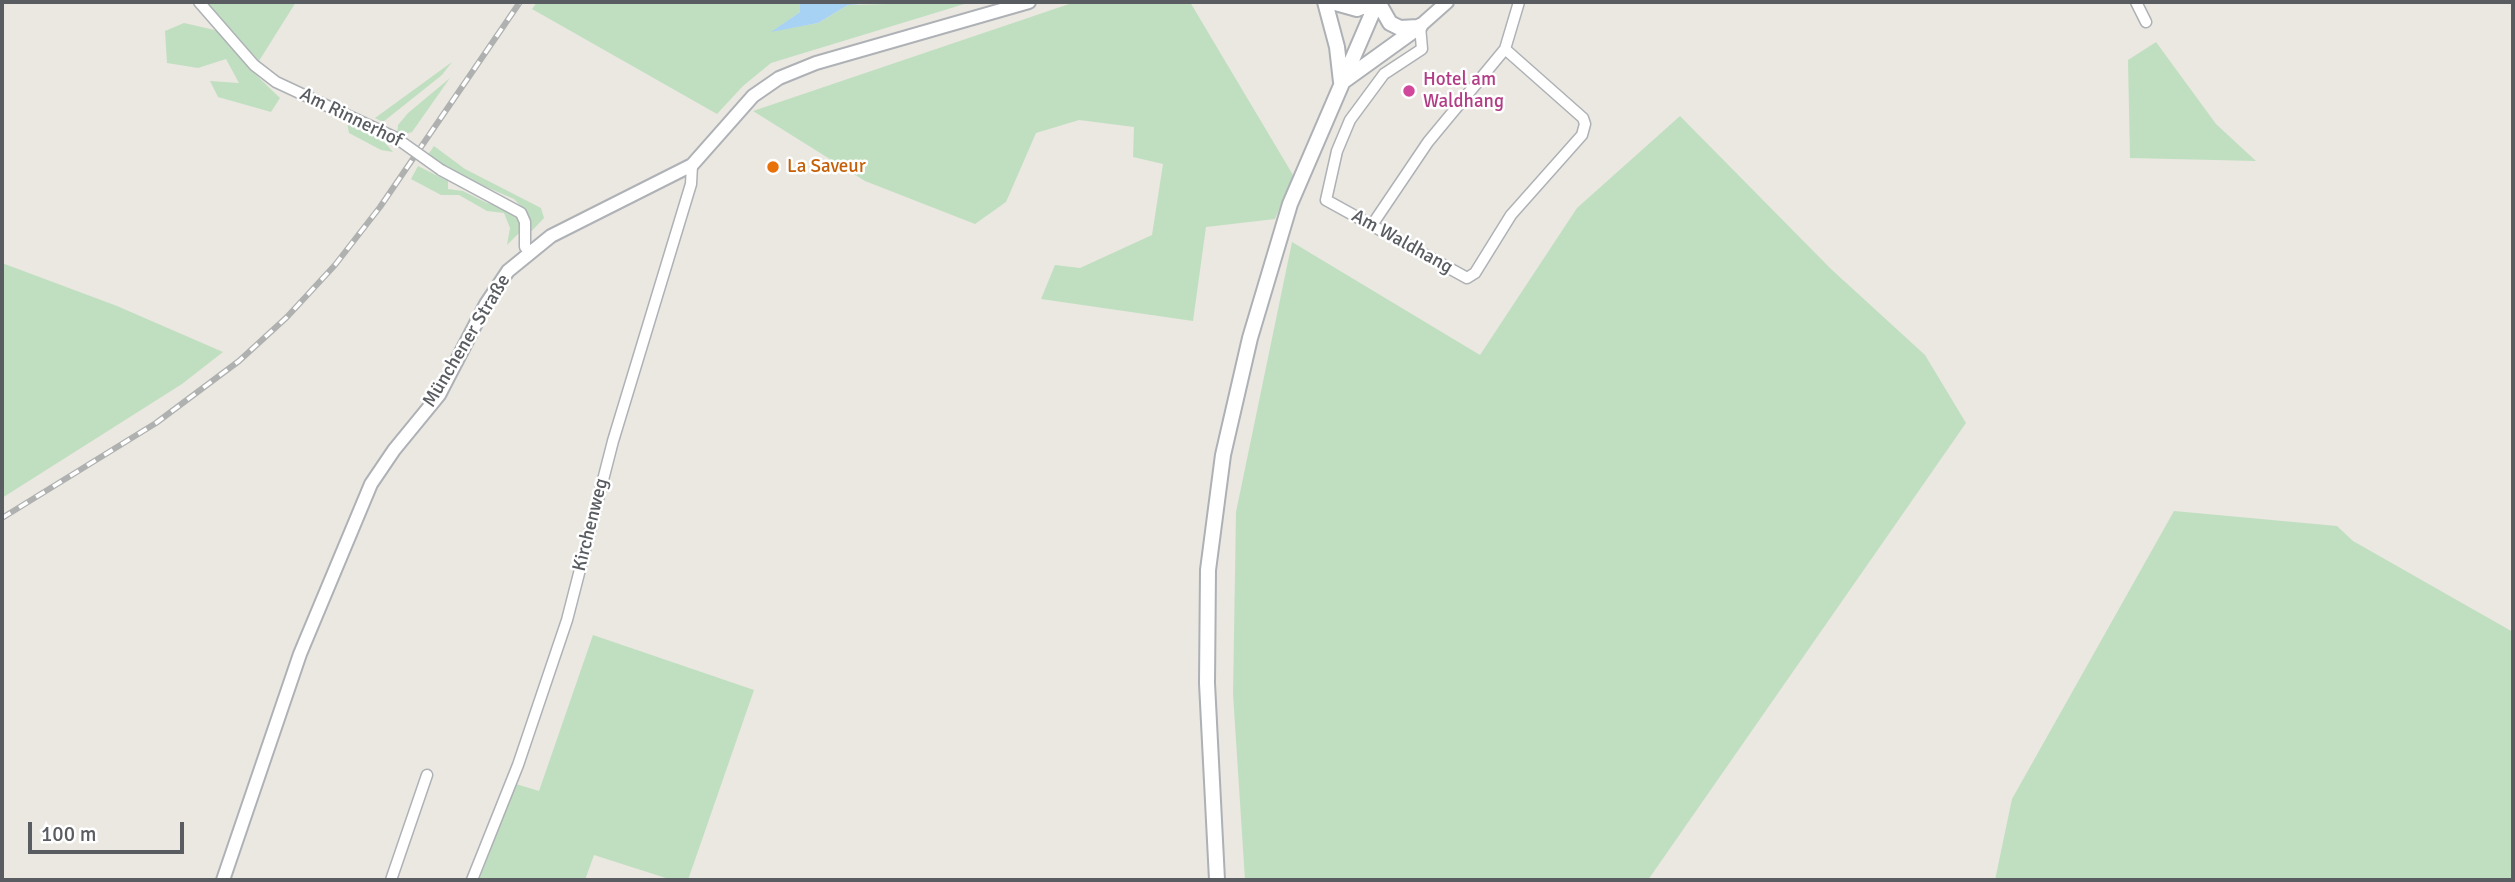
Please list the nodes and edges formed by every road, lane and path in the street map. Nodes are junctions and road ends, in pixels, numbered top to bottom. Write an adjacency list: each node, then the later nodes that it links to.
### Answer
1 (199, 2): 15 (street, Am Rinnerhof, bridge)
2 (1029, 2): 13 (street, Münchener Straße)
3 (1325, 2): 12 (main road)
4 (1332, 2): 5 (main road)
5 (1377, 2): 10 (main road); 12 (main road)
6 (1447, 2): 10 (street)
7 (1519, 2): 11 (street)
8 (2136, 2): 9 (street)
9 (2146, 22)
10 (1420, 26): 12 (main road); 14 (street, Am Waldhang)
11 (1505, 49): 14 (street); 14 (street, Am Waldhang)
12 (1341, 83): 20 (main road)
13 (692, 165): 15 (street, Münchener Straße); 19 (street, Kirchenweg)
14 (1372, 225)
15 (530, 251): 17 (street, Münchener Straße)
16 (427, 775): 18 (street)
17 (223, 880)
18 (391, 880)
19 (472, 880)
20 (1217, 880)

